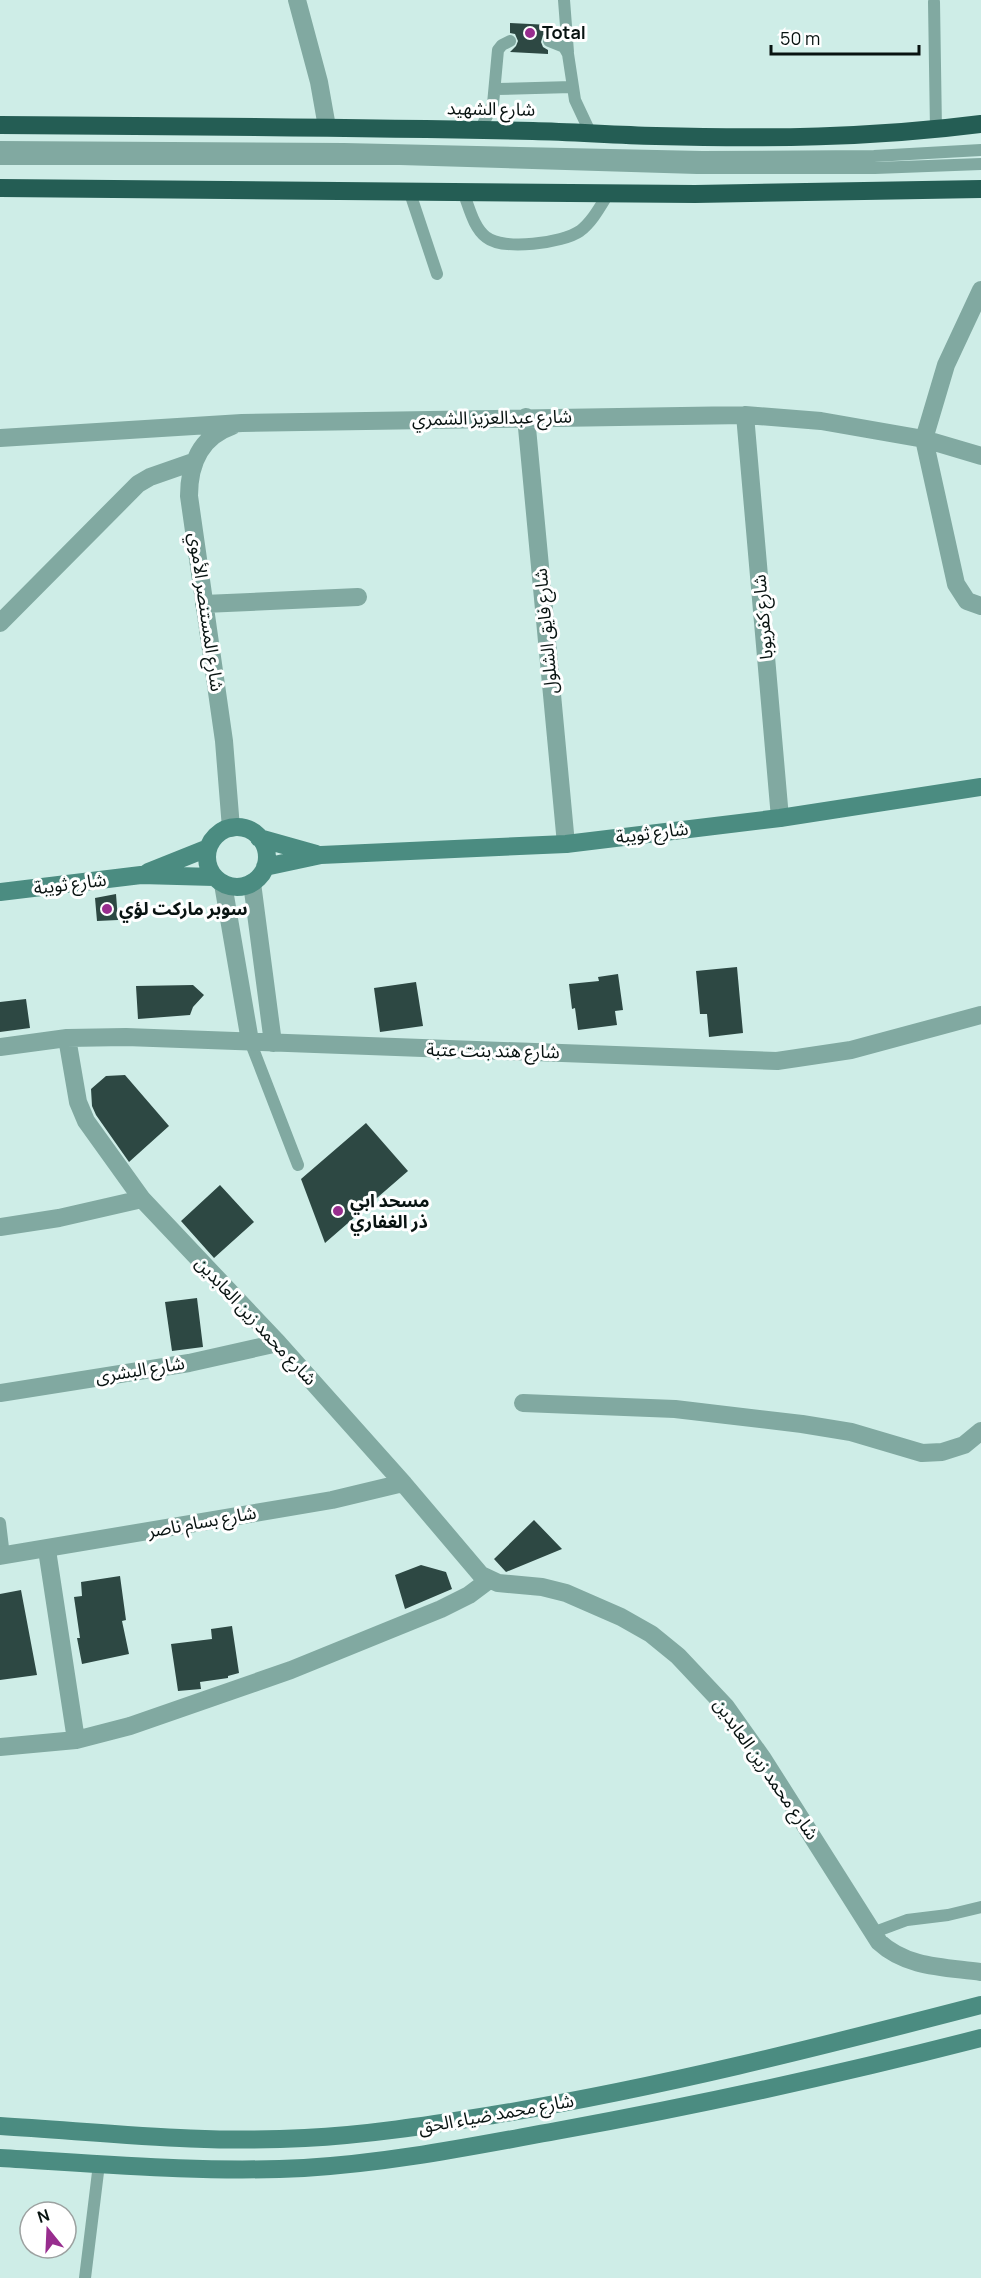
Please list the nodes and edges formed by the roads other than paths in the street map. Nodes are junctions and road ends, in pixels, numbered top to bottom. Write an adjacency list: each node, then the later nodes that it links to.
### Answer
1 (297, 0): 11 (street)
2 (564, 0): 6 (lane)
3 (934, 2): 13 (lane)
4 (549, 40): 6 (lane)
5 (510, 41): 8 (lane)
6 (568, 54): 7 (lane)
7 (572, 87): 8 (lane); 14 (lane)
8 (495, 89): 12 (lane)
9 (981, 124): 13 (highway, شارع الشهيد)
10 (0, 125): 11 (highway, شارع الشهيد)
11 (327, 127): 12 (highway, شارع الشهيد)
12 (480, 130): 14 (highway, شارع الشهيد)
13 (936, 130): 14 (highway, شارع الشهيد)
14 (590, 132)
15 (0, 147): 16 (lane)
16 (981, 150)
17 (0, 159): 18 (lane)
18 (981, 164)
19 (0, 188): 21 (highway)
20 (981, 189): 23 (highway)
21 (410, 190): 22 (highway); 24 (lane)
22 (463, 192): 23 (highway); 23 (lane)
23 (608, 194)
24 (437, 274)
25 (981, 290): 30 (street)
26 (745, 415): 27 (street, شارع عبدالعزيز الشمري); 30 (street, شارع عبدالعزيز الشمري); 38 (street, شارع كفريوبا)
27 (526, 417): 28 (street, شارع عبدالعزيز الشمري); 41 (street, شارع فايق الشلول)
28 (242, 423): 29 (street, شارع عبدالعزيز الشمري); 32 (street, شارع المستنصر الأموي)
29 (0, 438)
30 (924, 439): 31 (street, شارع عبدالعزيز الشمري); 35 (street)
31 (981, 456)
32 (193, 462): 34 (street, شارع المستنصر الأموي); 36 (street)
33 (358, 597): 34 (street)
34 (204, 604): 39 (street, شارع المستنصر الأموي)
35 (981, 606)
36 (0, 623)
37 (981, 787): 38 (main road, شارع ثويبة)
38 (780, 818): 41 (main road, شارع ثويبة)
39 (231, 828): 40 (main road); 42 (main road)
40 (260, 838): 43 (main road, شارع ثويبة); 44 (main road)
41 (566, 844): 43 (main road, شارع ثويبة)
42 (208, 848): 45 (main road, شارع ثويبة); 46 (main road)
43 (321, 855): 44 (main road, شارع ثويبة)
44 (265, 867): 47 (main road)
45 (141, 875): 46 (main road, شارع ثويبة); 48 (main road, شارع ثويبة)
46 (218, 880): 47 (main road); 51 (street)
47 (252, 883): 52 (street)
48 (0, 892)
49 (981, 1015): 52 (street, شارع هند بنت عتبة)
50 (67, 1038): 51 (street, شارع هند بنت عتبة); 53 (street, شارع هند بنت عتبة); 55 (street, شارع محمد زين العابدين)
51 (250, 1041): 52 (street, شارع هند بنت عتبة); 54 (lane)
52 (273, 1042)
53 (0, 1047)
54 (298, 1165)
55 (142, 1198): 56 (street); 57 (street, شارع محمد زين العابدين)
56 (0, 1227)
57 (278, 1343): 58 (street, شارع البشرى); 61 (street, شارع محمد زين العابدين)
58 (0, 1393)
59 (523, 1403): 60 (street)
60 (981, 1431)
61 (403, 1482): 63 (street, شارع بسام ناصر); 65 (street, شارع محمد زين العابدين)
62 (0, 1523): 64 (lane)
63 (47, 1550): 64 (street, شارع بسام ناصر); 66 (street)
64 (2, 1556)
65 (489, 1580): 66 (street); 69 (street, شارع محمد زين العابدين)
66 (76, 1740): 67 (street)
67 (0, 1747)
68 (981, 1907): 69 (lane)
69 (872, 1933): 70 (street, شارع محمد زين العابدين)
70 (981, 1972)
71 (981, 2005): 73 (main road, شارع محمد ضياء الحق)
72 (981, 2038): 75 (main road, شارع محمد ضياء الحق)
73 (0, 2126)
74 (0, 2158): 75 (main road, شارع محمد ضياء الحق)
75 (99, 2164): 76 (lane)
76 (85, 2278)

